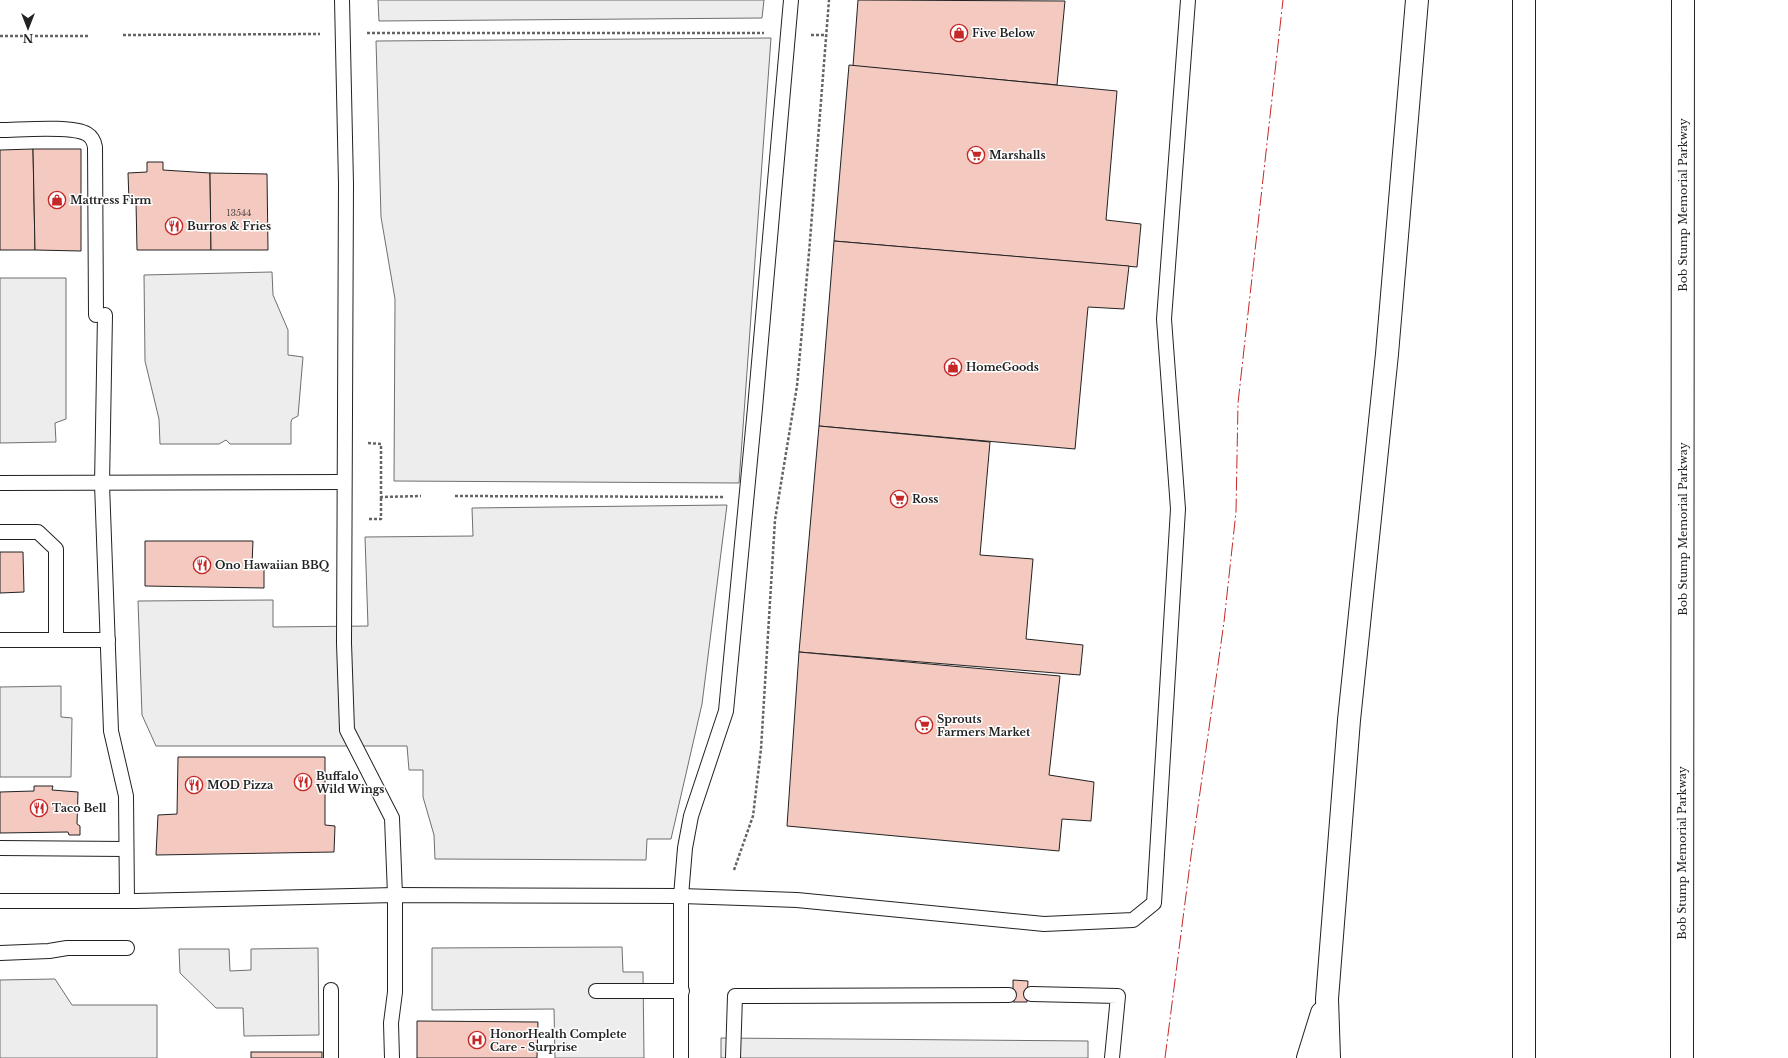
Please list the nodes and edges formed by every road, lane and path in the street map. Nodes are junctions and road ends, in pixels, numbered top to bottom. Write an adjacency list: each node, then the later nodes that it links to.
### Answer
1 (342, 0): 17 (lane)
2 (791, 0): 10 (lane)
3 (829, 0): 12 (path)
4 (1188, 0): 33 (lane)
5 (1417, 0): 45 (highway)
6 (1524, 0): 53 (highway)
7 (1683, 0): 54 (highway, Bob Stump Memorial Parkway)
8 (362, 33): 10 (path)
9 (325, 34): 11 (path)
10 (788, 34): 12 (path); 33 (lane)
11 (123, 35)
12 (826, 35): 31 (path)
13 (0, 36): 14 (path)
14 (88, 36)
15 (0, 130): 19 (lane)
16 (364, 443): 22 (path)
17 (344, 482): 19 (lane); 32 (lane)
18 (0, 483): 19 (lane)
19 (102, 484): 28 (lane)
20 (421, 496): 22 (path)
21 (455, 496): 23 (path)
22 (381, 497): 24 (path)
23 (727, 497)
24 (364, 519)
25 (0, 532): 27 (lane)
26 (0, 640): 27 (lane)
27 (56, 640): 28 (lane)
28 (108, 640): 30 (lane)
29 (0, 848): 30 (lane)
30 (126, 849): 35 (lane)
31 (734, 870)
32 (396, 895): 33 (lane); 35 (lane); 47 (lane)
33 (681, 896): 42 (lane)
34 (0, 901): 35 (lane)
35 (127, 901)
36 (0, 943): 37 (lane)
37 (66, 948): 38 (lane); 39 (lane)
38 (127, 948)
39 (0, 953)
40 (331, 990): 46 (lane)
41 (596, 991): 42 (lane)
42 (682, 991): 48 (lane)
43 (1031, 994): 50 (lane)
44 (1009, 995): 49 (lane)
45 (1327, 999): 51 (highway); 52 (highway)
46 (331, 1058)
47 (392, 1058)
48 (681, 1058)
49 (733, 1058)
50 (1112, 1058)
51 (1308, 1058)
52 (1329, 1058)
53 (1524, 1058)
54 (1682, 1058)

